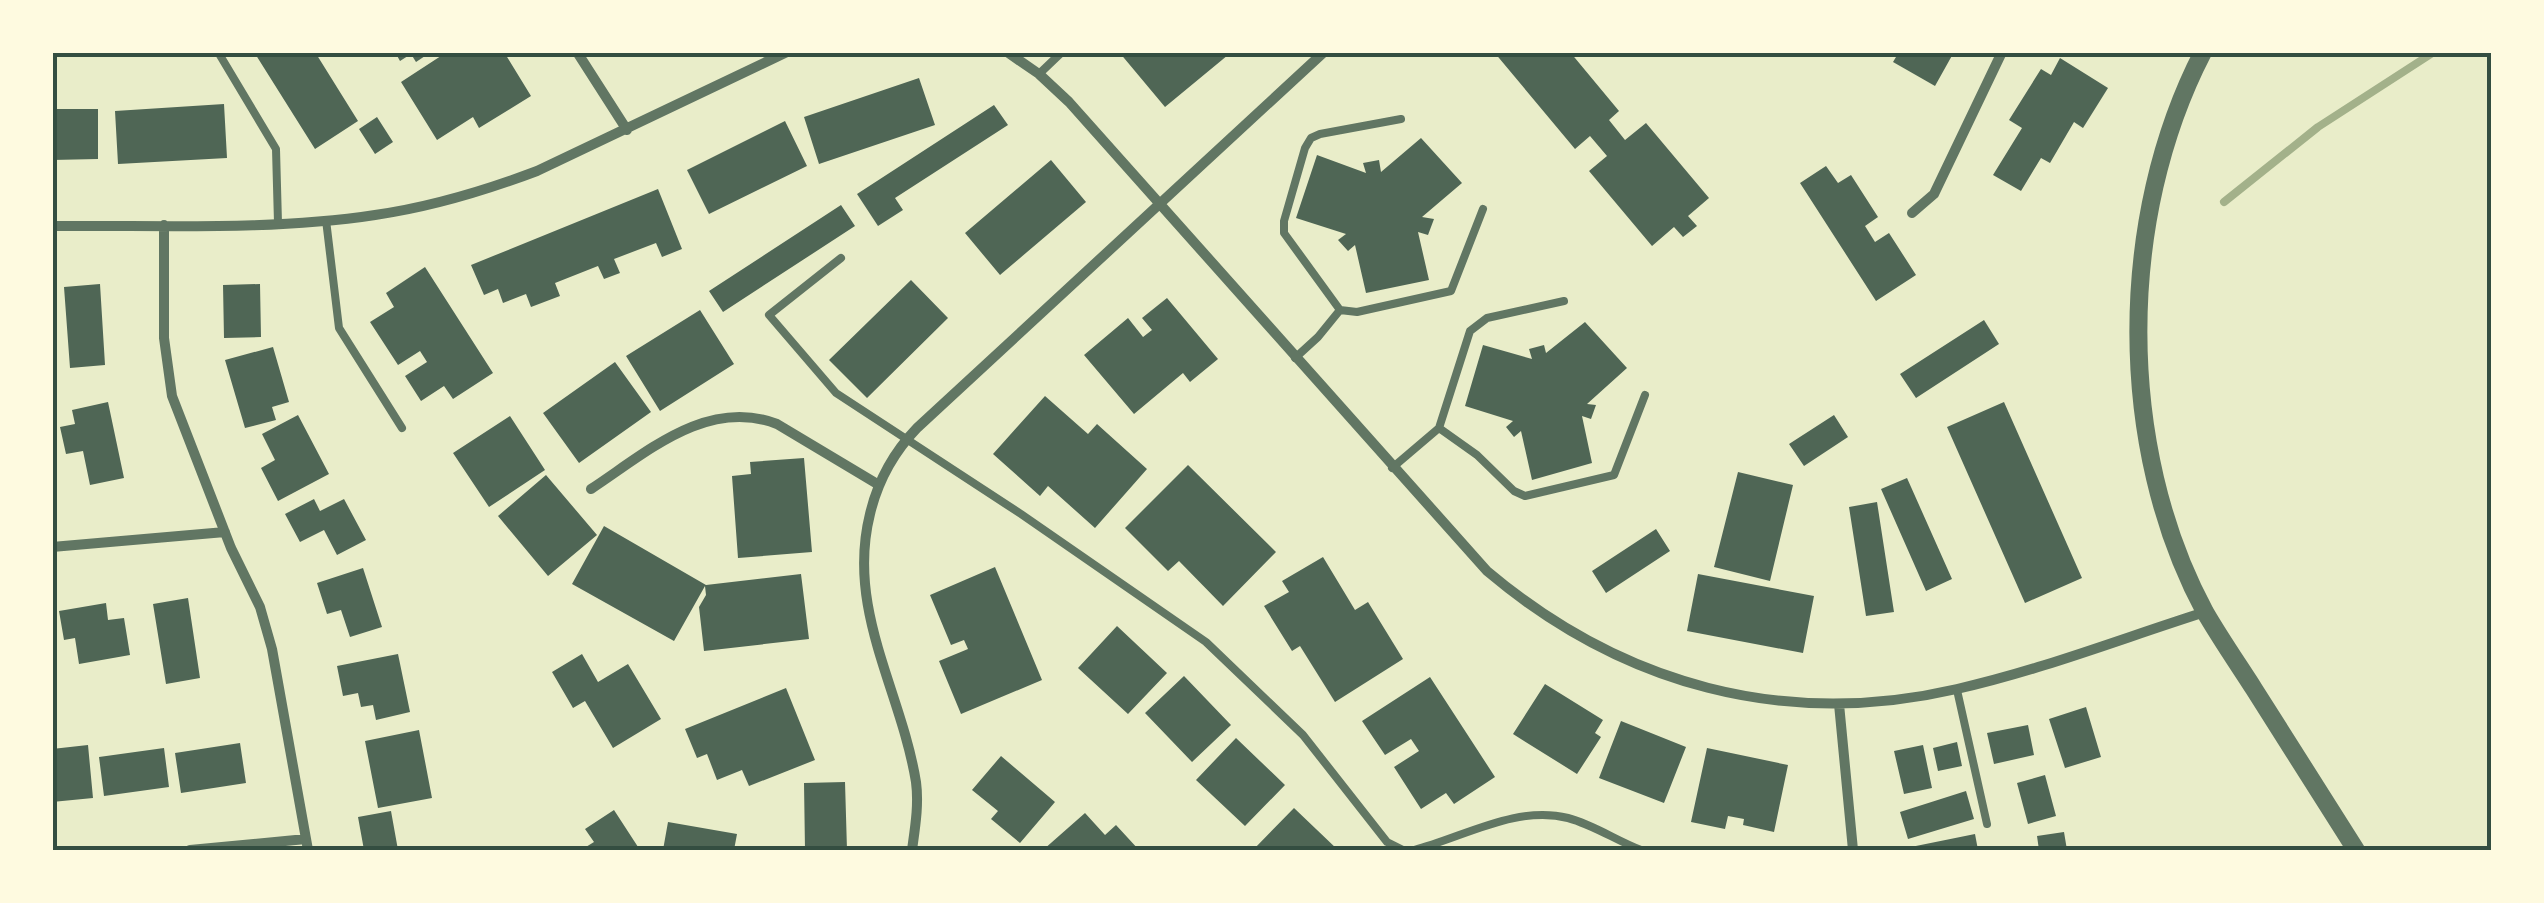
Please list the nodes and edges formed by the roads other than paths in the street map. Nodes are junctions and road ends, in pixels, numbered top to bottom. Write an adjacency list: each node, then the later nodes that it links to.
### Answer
1 (218, 52): 16 (lane)
2 (578, 52): 11 (street)
3 (787, 52): 11 (street)
4 (1006, 52): 9 (street)
5 (1062, 52): 9 (lane)
6 (1324, 52): 12 (street)
7 (2002, 52): 14 (street)
8 (2203, 52): 32 (street)
9 (1039, 74): 12 (street)
10 (1401, 119): 21 (lane)
11 (626, 130): 15 (street)
12 (1160, 204): 22 (street); 26 (street)
13 (1483, 210): 21 (lane)
14 (1912, 213)
15 (326, 220): 16 (street); 24 (lane)
16 (278, 223): 17 (street)
17 (164, 225): 18 (street); 30 (street)
18 (52, 226)
19 (841, 258): 26 (lane)
20 (1564, 301): 25 (lane)
21 (1340, 310): 22 (lane)
22 (1295, 358): 27 (street)
23 (1646, 395): 25 (lane)
24 (402, 428)
25 (1438, 428): 27 (lane)
26 (905, 441): 28 (street); 39 (lane)
27 (1392, 468): 34 (street)
28 (879, 485): 29 (street); 38 (street)
29 (590, 489)
30 (226, 532): 31 (street); 36 (street)
31 (52, 547)
32 (2205, 612): 33 (street); 43 (street)
33 (1957, 690): 34 (street); 35 (lane)
34 (1839, 704): 42 (street)
35 (1987, 824)
36 (307, 845): 37 (street)
37 (190, 850)
38 (912, 850)
39 (1403, 850)
40 (1414, 850): 41 (lane)
41 (1641, 850)
42 (1853, 850)
43 (2356, 850)

